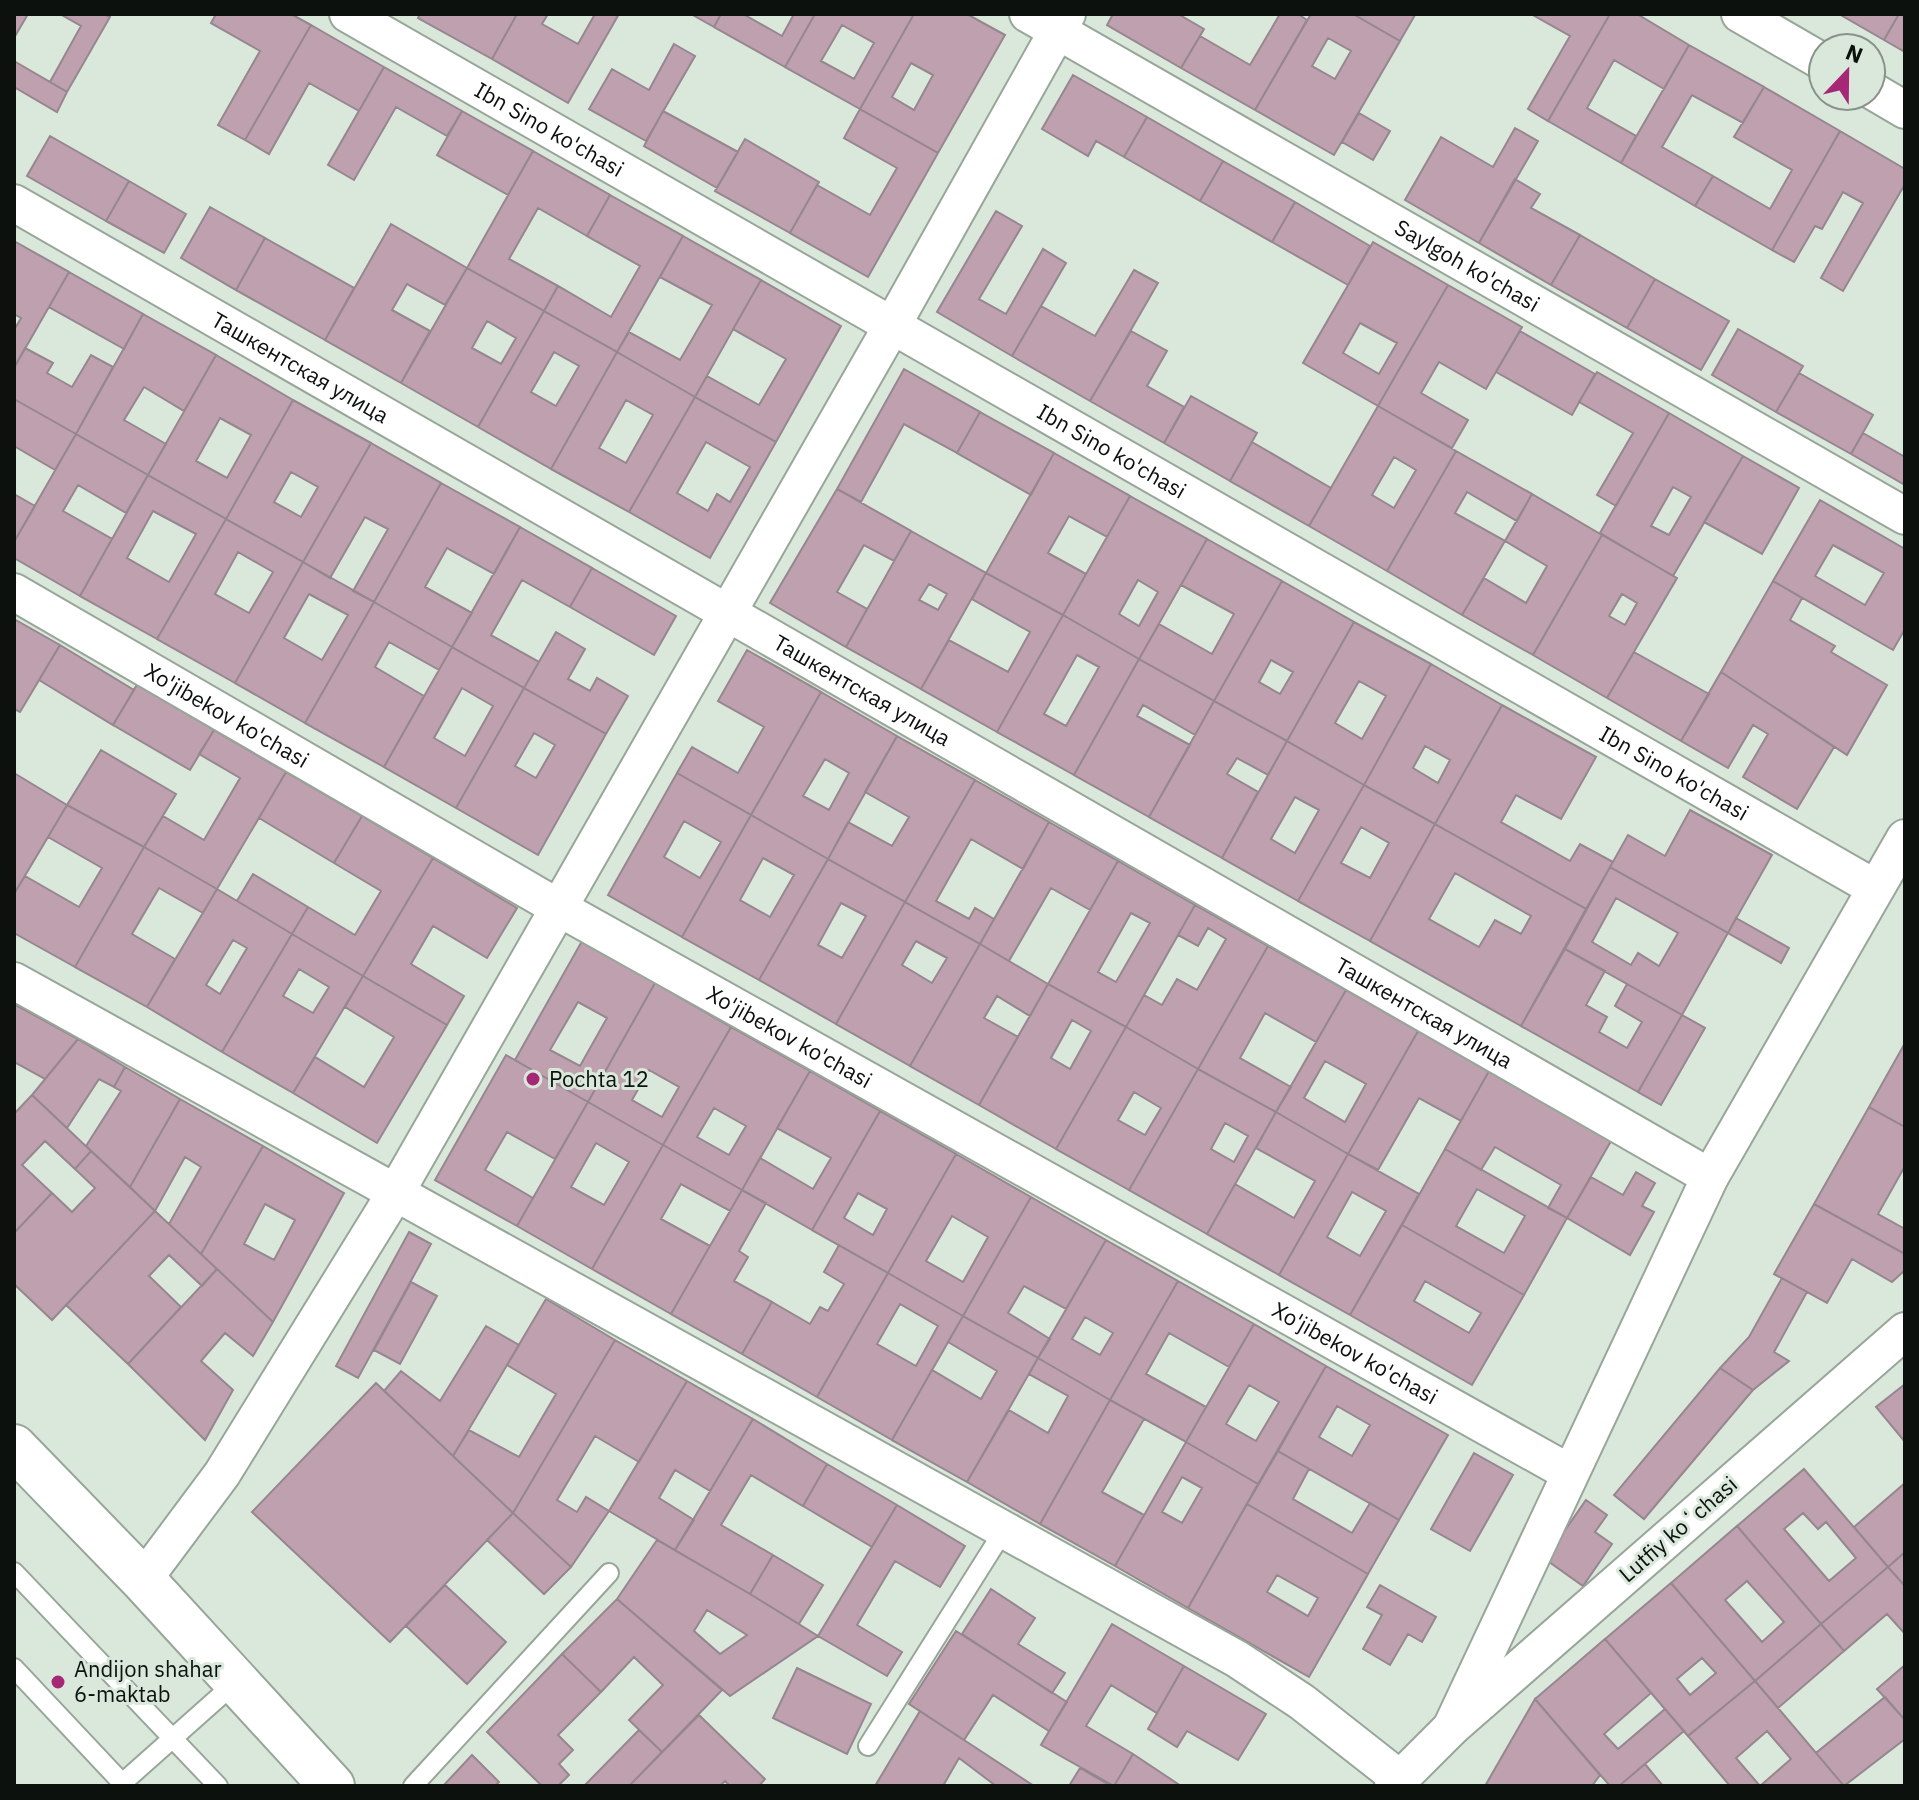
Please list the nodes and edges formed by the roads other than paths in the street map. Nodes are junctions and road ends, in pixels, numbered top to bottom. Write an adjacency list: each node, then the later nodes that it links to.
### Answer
1 (348, 14): 8 (street, Ibn Sino ko'chasi)
2 (1740, 14): 4 (street)
3 (1051, 20): 8 (street); 9 (street, Saylgoh ko'chasi)
4 (1807, 53)
5 (1887, 99): 6 (street)
6 (1905, 110)
7 (14, 203): 11 (street, Ташкентская улица)
8 (893, 324): 11 (street); 13 (street, Ibn Sino ko'chasi)
9 (1905, 516)
10 (14, 592): 14 (street, Xo'jibekov ko'chasi)
11 (726, 612): 14 (street); 16 (street, Ташкентская улица)
12 (1905, 838): 13 (street)
13 (1875, 888): 16 (street)
14 (559, 908): 17 (street); 20 (street, Xo'jibekov ko'chasi)
15 (14, 981): 17 (street)
16 (1710, 1177): 20 (street)
17 (396, 1192): 21 (street); 24 (street)
18 (1905, 1331): 27 (street, Lutfiy koʻchasi)
19 (14, 1447): 24 (main road)
20 (1568, 1472): 27 (street)
21 (1004, 1530): 29 (lane); 30 (street)
22 (14, 1572): 28 (lane)
23 (609, 1573): 34 (lane)
24 (143, 1580): 26 (main road)
25 (14, 1668): 31 (lane)
26 (236, 1682): 28 (lane); 33 (main road)
27 (1451, 1728): 30 (street, Lutfiy koʻchasi)
28 (172, 1736): 31 (lane); 32 (lane)
29 (868, 1746)
30 (1397, 1782)
31 (122, 1785)
32 (218, 1786)
33 (332, 1786)
34 (413, 1786)

